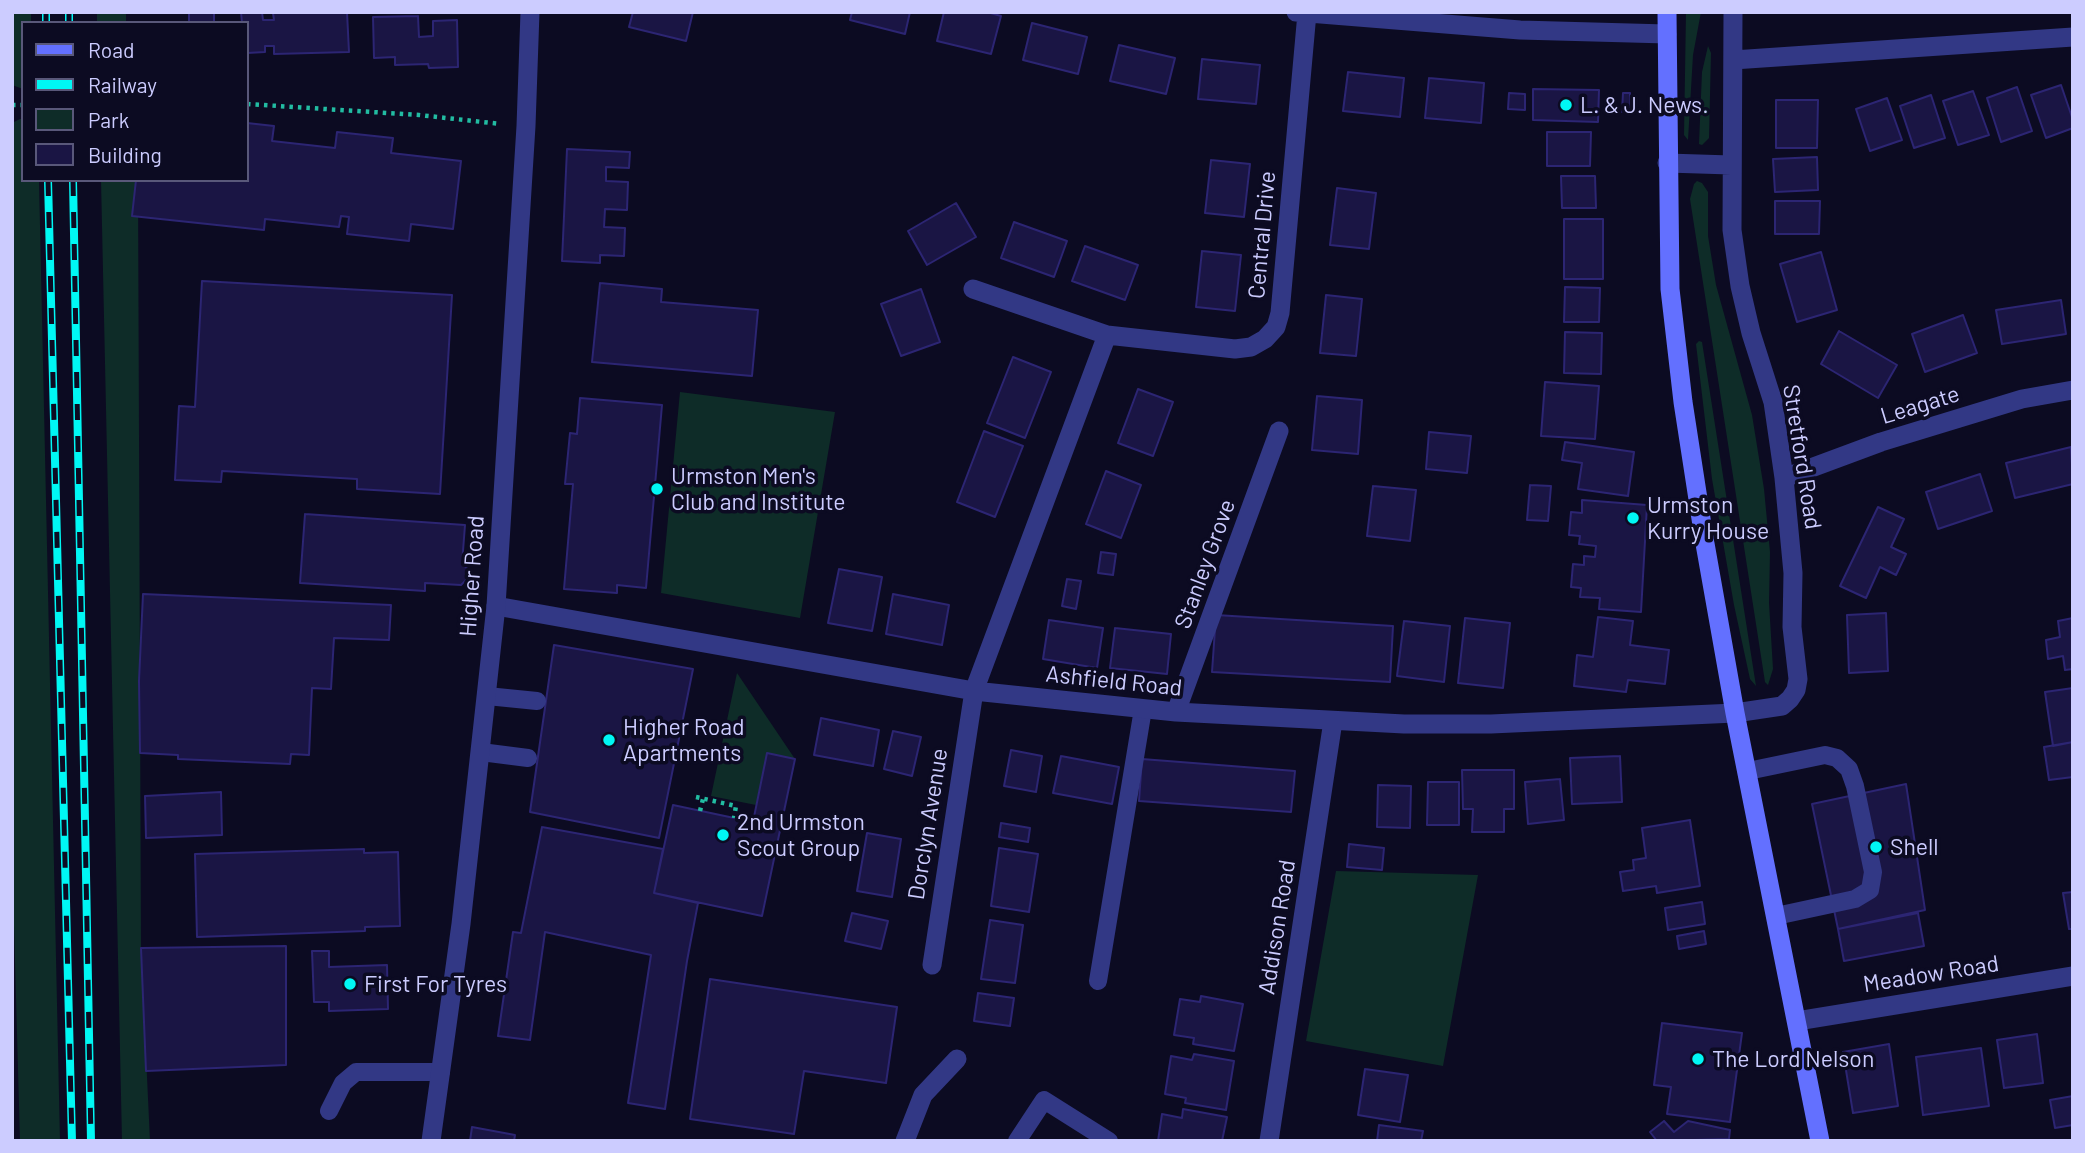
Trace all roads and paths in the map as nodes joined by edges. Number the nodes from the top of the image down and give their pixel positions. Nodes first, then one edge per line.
1 (530, 12) edge
2 (1667, 12) edge
3 (1733, 12) edge
4 (1302, 13) edge
5 (1667, 34) junction
6 (2073, 37) edge
7 (1733, 60) junction
8 (248, 104) edge
9 (526, 126) junction
10 (1667, 163) junction
11 (1731, 165) junction
12 (973, 289) dead end
13 (1107, 335) junction
14 (2073, 390) edge
15 (1279, 431) dead end
16 (1784, 478) junction
17 (496, 606) junction
18 (974, 691) junction
19 (487, 696) junction
20 (537, 701) dead end
21 (1143, 709) junction
22 (1177, 712) junction
23 (1735, 713) junction
24 (1333, 721) junction
25 (481, 752) junction
26 (528, 758) dead end
27 (1748, 771) junction
28 (696, 797) dead end
29 (703, 799) junction
30 (700, 811) dead end
31 (734, 818) dead end
32 (1776, 916) junction
33 (932, 965) dead end
34 (2073, 976) edge
35 (1098, 981) dead end
36 (1797, 1021) junction
37 (957, 1059) dead end
38 (441, 1072) junction
39 (329, 1111) dead end
40 (431, 1141) edge
41 (905, 1141) edge
42 (1017, 1141) edge
43 (1109, 1141) edge
44 (1269, 1141) edge
45 (1820, 1141) edge

1 - 9 street, Higher Road
2 - 5 main road
3 - 7 street, Stretford Road
4 - 5 street
4 - 13 street, Central Drive
5 - 10 main road
6 - 7 street
7 - 11 street, Stretford Road
8 - 9 path
9 - 17 street, Higher Road
10 - 11 street
10 - 23 main road
11 - 16 street, Stretford Road
12 - 13 street, Central Drive
13 - 18 street
14 - 16 street, Leagate
15 - 22 street, Stanley Grove
16 - 23 street, Stretford Road
17 - 18 street, Ashfield Road
17 - 19 street, Higher Road
18 - 21 street, Ashfield Road
18 - 33 street, Dorclyn Avenue
19 - 20 lane
19 - 25 street, Higher Road
21 - 22 street, Ashfield Road
21 - 35 lane
22 - 24 street, Ashfield Road
23 - 24 street, Ashfield Road
23 - 27 main road
24 - 44 street, Addison Road
25 - 26 lane
25 - 38 street, Higher Road
27 - 32 main road
27 - 32 lane
28 - 29 path
29 - 30 path
29 - 31 path
32 - 36 main road
34 - 36 street, Meadow Road
36 - 45 main road
37 - 41 street
38 - 39 lane
38 - 40 street, Higher Road
42 - 43 lane

